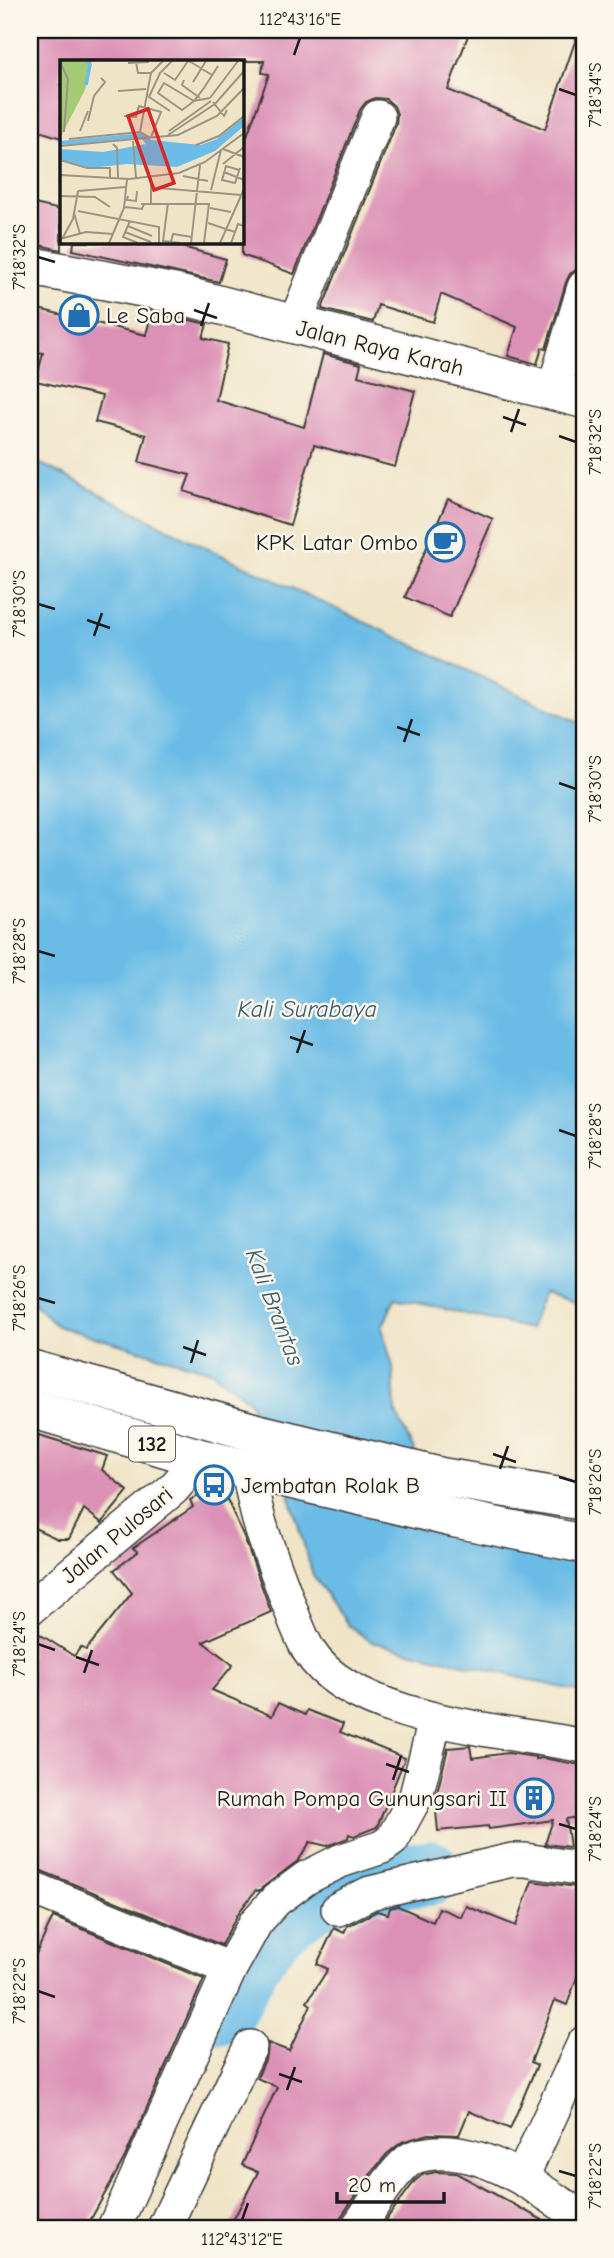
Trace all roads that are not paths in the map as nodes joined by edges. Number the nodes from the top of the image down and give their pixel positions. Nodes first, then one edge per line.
1 (378, 117) dead end
2 (30, 266) edge
3 (584, 287) edge
4 (294, 326) junction
5 (568, 395) edge
6 (30, 1369) edge
7 (30, 1408) edge
8 (200, 1458) junction
9 (262, 1473) junction
10 (584, 1501) edge
11 (584, 1544) edge
12 (30, 1608) edge
13 (435, 1720) junction
14 (584, 1746) edge
15 (584, 1869) edge
16 (345, 1886) junction
17 (30, 1887) edge
18 (230, 1969) junction
19 (203, 2039) junction
20 (584, 2043) edge
21 (522, 2177) junction
22 (584, 2219) edge
23 (114, 2228) edge
24 (164, 2228) edge
25 (357, 2228) edge

1 - 4 street
2 - 4 main road, Jalan Raya Karah
3 - 5 street
4 - 5 main road, Jalan Raya Karah
6 - 10 main road, 132
7 - 8 main road, 132
8 - 9 main road, 132
8 - 12 street, Jalan Pulosari
9 - 11 main road, 132
9 - 13 street
13 - 14 street
13 - 16 street
15 - 16 street
16 - 18 street
17 - 18 street
18 - 19 street
19 - 23 street
19 - 24 street
20 - 21 street
21 - 22 street
21 - 25 street

